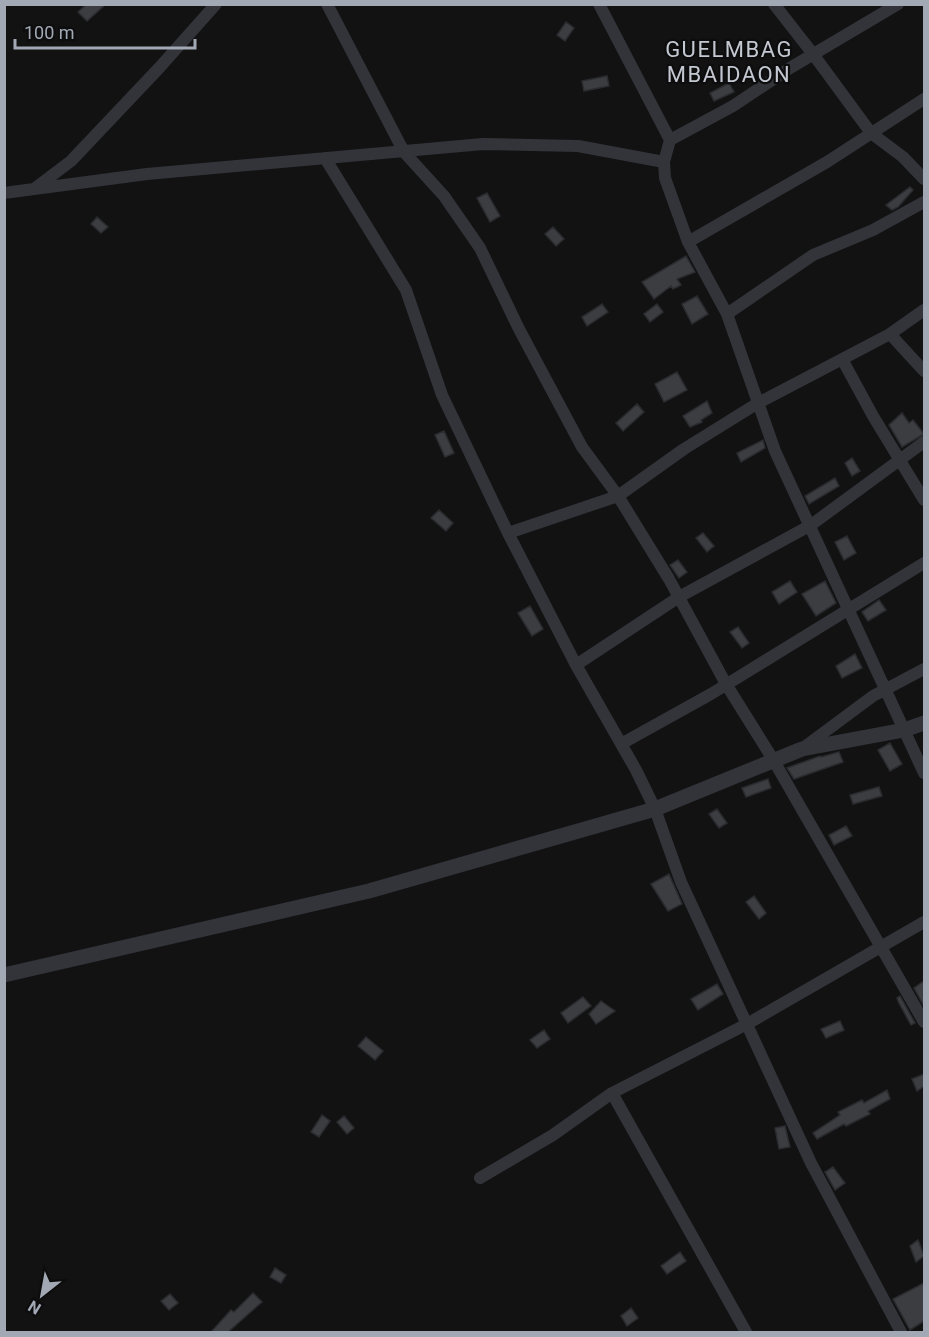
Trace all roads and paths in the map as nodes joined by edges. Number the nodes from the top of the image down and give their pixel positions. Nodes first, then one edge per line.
1 (216, 4) edge
2 (327, 4) edge
3 (598, 4) edge
4 (774, 4) edge
5 (898, 4) edge
6 (813, 54) junction
7 (924, 99) edge
8 (871, 133) junction
9 (670, 140) junction
10 (404, 152) junction
11 (325, 158) junction
12 (664, 162) junction
13 (924, 179) edge
14 (33, 189) junction
15 (4, 193) edge
16 (924, 202) edge
17 (688, 242) junction
18 (924, 310) edge
19 (728, 314) junction
20 (890, 334) junction
21 (842, 359) junction
22 (924, 371) edge
23 (758, 403) junction
24 (924, 442) edge
25 (899, 459) junction
26 (618, 496) junction
27 (924, 500) edge
28 (811, 525) junction
29 (508, 533) junction
30 (924, 563) edge
31 (679, 597) junction
32 (848, 609) junction
33 (576, 665) junction
34 (924, 669) edge
35 (726, 684) junction
36 (885, 691) junction
37 (924, 723) edge
38 (904, 730) junction
39 (621, 744) junction
40 (802, 749) junction
41 (774, 760) junction
42 (924, 773) edge
43 (655, 809) junction
44 (924, 922) edge
45 (883, 947) junction
46 (4, 975) edge
47 (924, 1022) edge
48 (747, 1024) junction
49 (612, 1094) junction
50 (480, 1178) dead end
51 (746, 1332) edge
52 (901, 1332) edge

1 - 14 street
2 - 10 street
3 - 9 street
4 - 6 street
5 - 6 street
6 - 8 street
6 - 9 street
7 - 8 street
8 - 13 street
8 - 17 street
9 - 12 street
10 - 11 street
10 - 12 street
10 - 26 street
11 - 14 street
11 - 29 street
12 - 17 street
14 - 15 street
16 - 19 street
17 - 19 street
18 - 20 street
19 - 23 street
20 - 21 street
20 - 22 street
21 - 23 street
21 - 25 street
23 - 26 street
23 - 28 street
24 - 25 street
25 - 27 street
25 - 28 street
26 - 29 street
26 - 31 street
28 - 31 street
28 - 32 street
29 - 33 street
30 - 32 street
31 - 33 street
31 - 35 street
32 - 35 street
32 - 36 street
33 - 39 street
34 - 36 street
35 - 39 street
35 - 41 street
36 - 38 street
36 - 40 street
37 - 38 street
38 - 40 street
38 - 42 street
39 - 43 street
40 - 41 street
41 - 43 street
41 - 45 street
43 - 46 street
43 - 48 street
44 - 45 street
45 - 47 street
45 - 48 street
48 - 49 street
48 - 52 street
49 - 50 street
49 - 51 street

